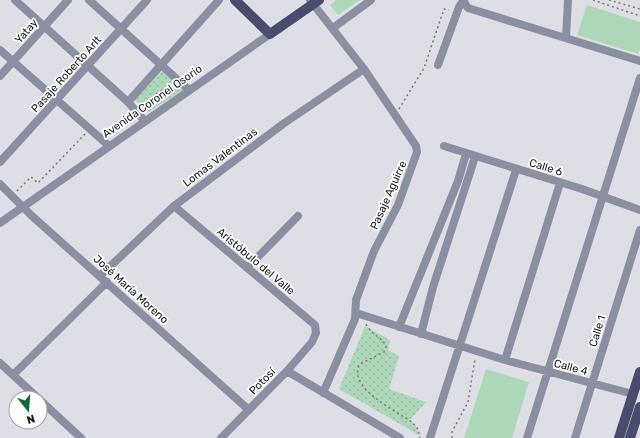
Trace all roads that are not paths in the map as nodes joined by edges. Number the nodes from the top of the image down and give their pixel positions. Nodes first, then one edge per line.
1 (15, 0) edge
2 (68, 0) edge
3 (90, 0) edge
4 (147, 0) edge
5 (219, 0) edge
6 (235, 0) edge
7 (371, 0) edge
8 (568, 0) edge
9 (314, 1) edge
10 (463, 1) edge
11 (44, 26) junction
12 (333, 28) junction
13 (122, 29) junction
14 (270, 34) junction
15 (566, 38) junction
16 (0, 50) edge
17 (640, 61) edge
18 (14, 62) junction
19 (162, 64) junction
20 (438, 65) dead end
21 (88, 66) junction
22 (364, 69) junction
23 (0, 76) edge
24 (640, 78) edge
25 (186, 87) junction
26 (57, 100) junction
27 (133, 107) junction
28 (144, 120) junction
29 (108, 145) junction
30 (444, 146) dead end
31 (466, 154) junction
32 (474, 156) junction
33 (0, 162) edge
34 (516, 170) junction
35 (560, 183) junction
36 (0, 184) edge
37 (603, 198) junction
38 (174, 206) junction
39 (23, 207) junction
40 (640, 210) edge
41 (298, 216) dead end
42 (0, 223) edge
43 (640, 230) edge
44 (247, 268) junction
45 (100, 276) junction
46 (107, 282) junction
47 (356, 312) junction
48 (399, 327) junction
49 (421, 334) junction
50 (315, 337) joint
51 (460, 345) junction
52 (505, 360) junction
53 (0, 363) edge
54 (287, 370) junction
55 (547, 372) junction
56 (640, 372) edge
57 (13, 375) junction
58 (592, 384) junction
59 (29, 390) edge
60 (323, 393) junction
61 (633, 394) junction
62 (48, 407) edge
63 (640, 407) edge
64 (249, 410) junction
65 (81, 438) edge
66 (221, 438) edge
67 (400, 438) edge
68 (430, 438) edge
69 (527, 438) edge
70 (576, 438) edge
71 (619, 438) edge
72 (630, 438) edge

1 - 11 street
2 - 11 street, Yatay
3 - 13 street
4 - 13 street, Pasaje Roberto Arlt
5 - 19 street
6 - 14 main road
7 - 12 street
8 - 15 street
9 - 12 street, Pasaje Aguirre
9 - 14 main road, Avenida Coronel Osorio
10 - 15 street
10 - 20 street
11 - 18 street, Yatay
11 - 21 street
12 - 22 street, Pasaje Aguirre
13 - 19 street
13 - 21 street, Pasaje Roberto Arlt
14 - 25 street, Avenida Coronel Osorio
15 - 17 street
16 - 18 street
18 - 23 street, Yatay
18 - 26 street
19 - 25 street
19 - 27 street
21 - 26 street, Pasaje Roberto Arlt
21 - 27 street
22 - 38 street, Lomas Valentinas
22 - 47 street, Pasaje Aguirre
24 - 37 street
25 - 28 street, Avenida Coronel Osorio
26 - 29 street
26 - 33 street, Pasaje Roberto Arlt
27 - 28 street
28 - 29 street, Avenida Coronel Osorio
29 - 39 street, Avenida Coronel Osorio
30 - 31 street, Calle 6
31 - 32 street, Calle 6
31 - 48 street
32 - 34 street, Calle 6
32 - 49 street
34 - 35 street, Calle 6
34 - 51 street
35 - 37 street, Calle 6
35 - 52 street
36 - 39 street, José María Moreno
37 - 40 street, Calle 6
37 - 55 street
38 - 44 street, Aristóbulo del Valle
38 - 45 street, Lomas Valentinas
39 - 42 street, Avenida Coronel Osorio
39 - 45 street, José María Moreno
41 - 44 street
43 - 58 street, Calle 1
44 - 50 street, Aristóbulo del Valle
45 - 46 street, José María Moreno
46 - 57 street
46 - 64 street, José María Moreno
47 - 48 street, Calle 4
47 - 60 street, Pasaje Aguirre
48 - 49 street, Calle 4
49 - 51 street, Calle 4
50 - 54 street, Potosí
51 - 52 street, Calle 4
51 - 68 street
52 - 55 street, Calle 4
53 - 57 street
54 - 60 street
54 - 64 street, Potosí
55 - 58 street, Calle 4
55 - 69 street
56 - 61 main road
57 - 59 street
58 - 61 street, Calle 4
58 - 70 street, Calle 1
60 - 67 street
61 - 71 main road
62 - 65 street
63 - 72 main road
64 - 66 street, Potosí

